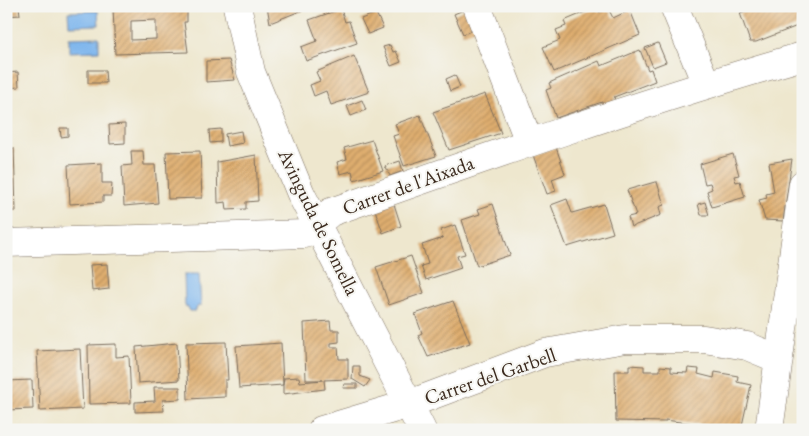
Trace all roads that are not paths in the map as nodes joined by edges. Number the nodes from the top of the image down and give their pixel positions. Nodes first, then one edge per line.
1 (237, 6) edge
2 (477, 6) edge
3 (674, 6) edge
4 (803, 56) edge
5 (706, 84) junction
6 (529, 142) junction
7 (803, 184) edge
8 (317, 223) junction
9 (6, 243) edge
10 (778, 359) junction
11 (409, 404) junction
12 (322, 430) edge
13 (422, 430) edge
14 (770, 430) edge

1 - 8 street, Avinguda de Somella
2 - 6 street
3 - 5 street
4 - 5 street, Carrer de l'Aixada
5 - 6 street, Carrer de l'Aixada
6 - 8 street, Carrer de l'Aixada
7 - 10 street
8 - 9 street, Carrer de l'Aixada
8 - 11 street, Avinguda de Somella
10 - 11 street, Carrer del Garbell
10 - 14 street
11 - 12 street, Carrer del Garbell
11 - 13 street, Avinguda de Somella

